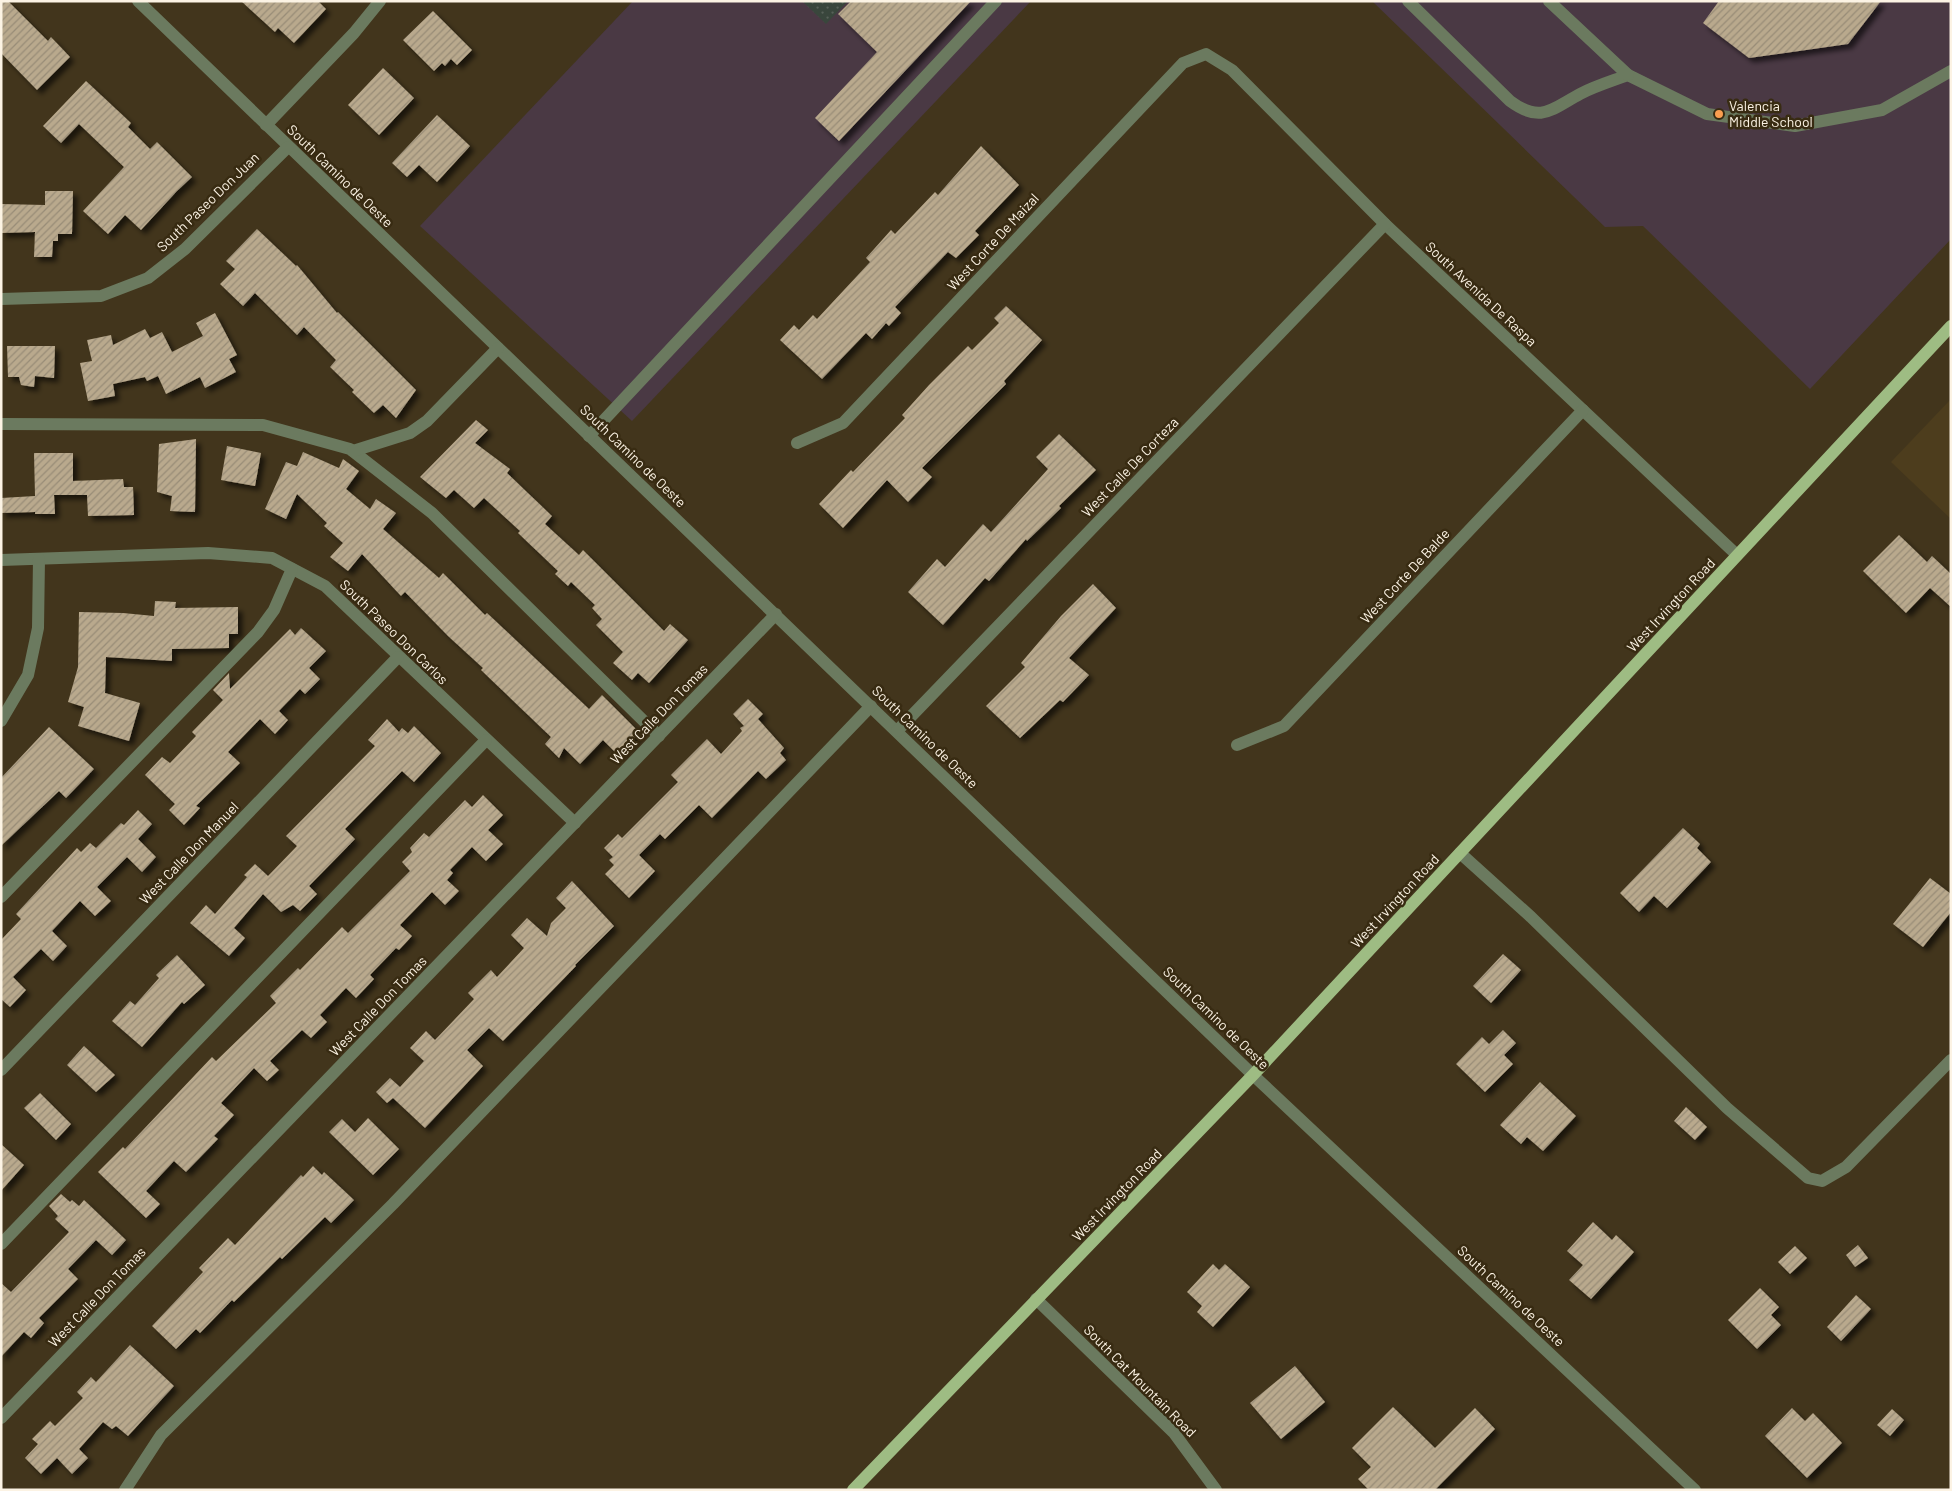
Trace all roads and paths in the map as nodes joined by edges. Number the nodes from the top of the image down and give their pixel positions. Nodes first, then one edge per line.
1 (138, 1) edge
2 (380, 1) edge
3 (996, 1) edge
4 (1408, 1) edge
5 (1549, 1) edge
6 (1206, 54) joint
7 (1951, 71) edge
8 (1628, 75) junction
9 (266, 125) junction
10 (288, 147) junction
11 (1385, 224) junction
12 (1, 299) edge
13 (1948, 333) edge
14 (498, 348) junction
15 (1583, 410) junction
16 (1, 424) edge
17 (589, 436) junction
18 (796, 443) dead end
19 (353, 451) junction
20 (1738, 555) junction
21 (39, 559) junction
22 (1, 560) edge
23 (292, 569) junction
24 (776, 614) junction
25 (398, 657) junction
26 (7, 699) edge
27 (871, 706) junction
28 (1, 721) edge
29 (897, 731) junction
30 (660, 736) junction
31 (486, 740) junction
32 (1237, 746) dead end
33 (575, 823) junction
34 (1460, 853) junction
35 (1, 897) edge
36 (1951, 1060) edge
37 (1, 1070) edge
38 (1253, 1075) junction
39 (1, 1244) edge
40 (1036, 1299) junction
41 (1, 1418) edge
42 (126, 1490) edge
43 (853, 1490) edge
44 (1216, 1490) edge
45 (1695, 1490) edge

1 - 9 street, South Camino de Oeste
2 - 9 street
3 - 17 street
4 - 8 street
5 - 8 street
6 - 11 street, South Avenida De Raspa
6 - 18 street, West Corte De Maizal
7 - 8 street
9 - 10 street, South Camino de Oeste
10 - 12 street, South Paseo Don Juan
10 - 14 street, South Camino de Oeste
11 - 15 street, South Avenida De Raspa
11 - 29 street, West Calle De Corteza
13 - 20 main road, West Irvington Road
14 - 17 street, South Camino de Oeste
14 - 19 street
15 - 20 street, South Avenida De Raspa
15 - 32 street, West Corte De Balde
16 - 19 street
17 - 24 street, South Camino de Oeste
19 - 30 street
20 - 34 main road, West Irvington Road
21 - 22 street, South Paseo Don Carlos
21 - 23 street, South Paseo Don Carlos
21 - 26 street
23 - 25 street, South Paseo Don Carlos
23 - 35 street
24 - 27 street, South Camino de Oeste
24 - 30 street, West Calle Don Tomas
25 - 31 street, South Paseo Don Carlos
25 - 37 street, West Calle Don Manuel
26 - 28 street
27 - 29 street, South Camino de Oeste
27 - 42 street
29 - 38 street, South Camino de Oeste
30 - 33 street, West Calle Don Tomas
31 - 33 street, South Paseo Don Carlos
31 - 39 street
33 - 41 street, West Calle Don Tomas
34 - 36 street
34 - 38 main road, West Irvington Road
38 - 40 main road, West Irvington Road
38 - 45 street, South Camino de Oeste
40 - 43 main road, West Irvington Road
40 - 44 street, South Cat Mountain Road

